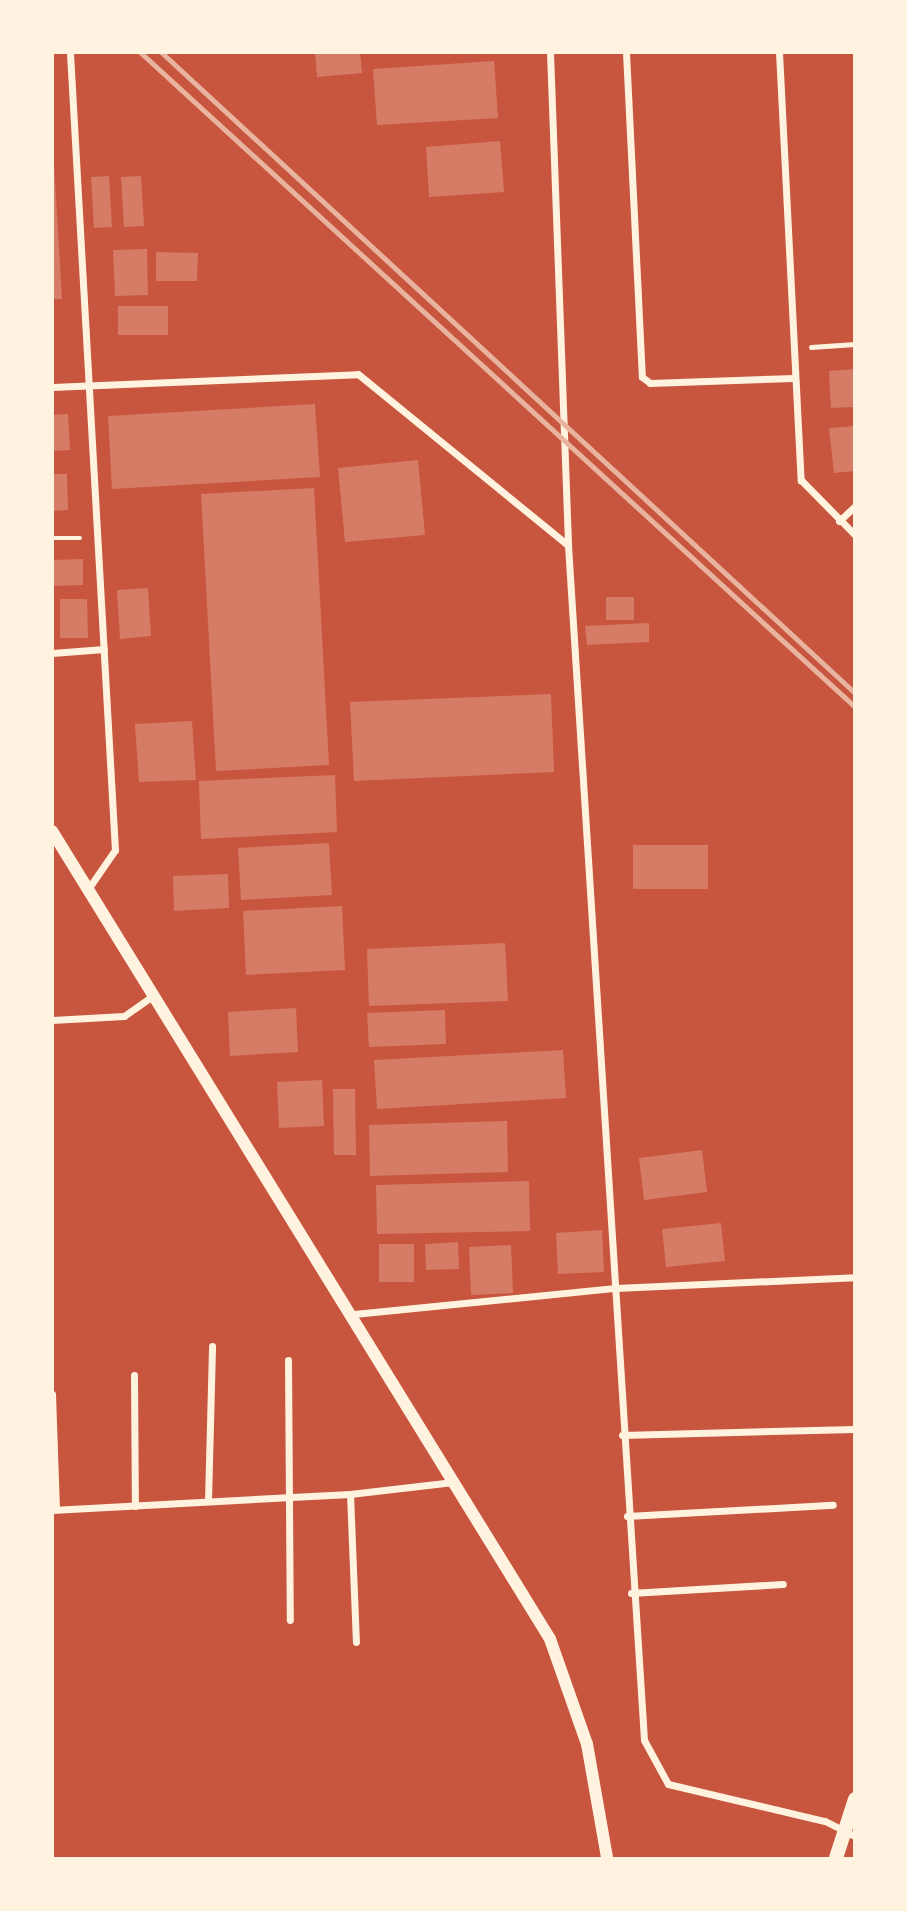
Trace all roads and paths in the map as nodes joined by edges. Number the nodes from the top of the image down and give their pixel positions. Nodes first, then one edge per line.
1 (550, 52) edge
2 (626, 52) edge
3 (779, 52) edge
4 (70, 53) edge
5 (855, 344) edge
6 (796, 347) junction
7 (795, 378) junction
8 (90, 384) junction
9 (52, 387) edge
10 (855, 506) edge
11 (839, 521) junction
12 (855, 535) edge
13 (52, 538) edge
14 (95, 538) junction
15 (568, 545) junction
16 (103, 649) junction
17 (52, 653) edge
18 (52, 831) edge
19 (89, 889) junction
20 (153, 996) junction
21 (52, 1020) edge
22 (855, 1277) edge
23 (615, 1288) junction
24 (354, 1314) junction
25 (212, 1346) dead end
26 (288, 1360) dead end
27 (134, 1375) dead end
28 (52, 1394) edge
29 (855, 1429) edge
30 (622, 1434) junction
31 (458, 1482) junction
32 (351, 1494) junction
33 (288, 1497) junction
34 (208, 1501) junction
35 (833, 1505) dead end
36 (135, 1506) junction
37 (54, 1509) edge
38 (627, 1516) junction
39 (783, 1584) dead end
40 (631, 1593) junction
41 (290, 1620) dead end
42 (356, 1642) dead end
43 (855, 1799) edge
44 (849, 1834) edge
45 (607, 1858) edge
46 (836, 1858) edge

1 - 15 street
2 - 7 street
3 - 6 street
4 - 8 street
5 - 6 path
6 - 7 street
7 - 11 street
8 - 9 street
8 - 14 street
8 - 15 street
10 - 11 street
11 - 12 street
13 - 14 path
14 - 16 street
15 - 23 street
16 - 17 street
16 - 19 street
18 - 19 street
19 - 20 street
20 - 21 street
20 - 24 street
22 - 23 street
23 - 24 street
23 - 30 street
24 - 31 street
25 - 34 street
26 - 33 street
27 - 36 street
28 - 37 street
29 - 30 street
30 - 38 street
31 - 32 street
31 - 45 street
32 - 33 street
32 - 42 street
33 - 34 street
33 - 41 street
34 - 36 street
35 - 38 street
36 - 37 street
38 - 40 street
39 - 40 street
40 - 44 street
43 - 44 main road
44 - 46 main road

